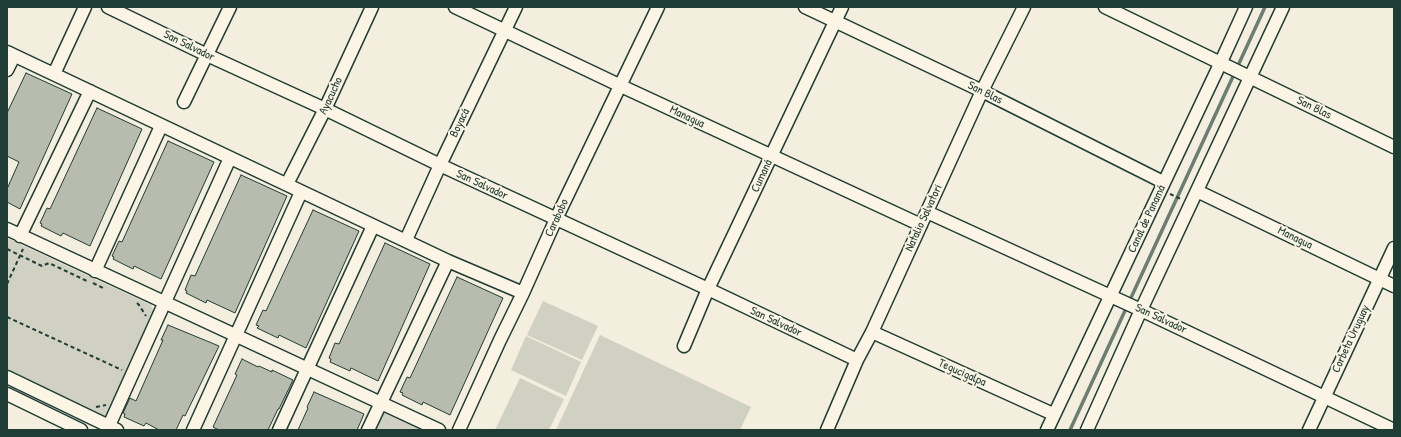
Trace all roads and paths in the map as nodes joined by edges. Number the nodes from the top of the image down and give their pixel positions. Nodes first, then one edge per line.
1 (85, 7) edge
2 (108, 7) edge
3 (230, 7) edge
4 (372, 7) edge
5 (455, 7) edge
6 (516, 7) edge
7 (658, 7) edge
8 (805, 7) edge
9 (842, 7) edge
10 (1024, 7) edge
11 (1105, 7) edge
12 (1246, 7) edge
13 (1283, 7) edge
14 (836, 22) junction
15 (505, 31) junction
16 (10, 54) edge
17 (208, 55) junction
18 (1225, 64) junction
19 (7, 70) edge
20 (54, 74) junction
21 (1248, 75) junction
22 (621, 86) junction
23 (90, 91) junction
24 (982, 91) junction
25 (184, 102) dead end
26 (325, 109) junction
27 (162, 126) junction
28 (1394, 147) edge
29 (771, 156) junction
30 (230, 158) junction
31 (440, 165) junction
32 (287, 184) junction
33 (1162, 186) junction
34 (1197, 190) junction
35 (301, 192) junction
36 (1191, 203) junction
37 (927, 212) junction
38 (556, 219) junction
39 (921, 225) junction
40 (373, 226) junction
41 (7, 229) edge
42 (24, 238) junction
43 (406, 240) junction
44 (1394, 248) edge
45 (7, 249) edge
46 (20, 255) junction
47 (448, 261) junction
48 (95, 270) junction
49 (1380, 279) junction
50 (7, 284) edge
51 (1394, 286) edge
52 (708, 289) junction
53 (111, 292) dead end
54 (523, 293) junction
55 (1110, 296) junction
56 (132, 301) dead end
57 (165, 302) junction
58 (1141, 310) junction
59 (7, 317) edge
60 (143, 322) dead end
61 (872, 332) junction
62 (235, 336) junction
63 (684, 346) dead end
64 (857, 360) junction
65 (308, 370) junction
66 (7, 377) edge
67 (119, 377) dead end
68 (7, 394) edge
69 (1324, 397) junction
70 (381, 403) junction
71 (107, 405) dead end
72 (93, 408) dead end
73 (1053, 414) junction
74 (111, 429) edge
75 (1089, 429) edge
76 (81, 430) edge
77 (193, 430) edge
78 (279, 430) edge
79 (368, 430) edge
80 (439, 430) edge
81 (459, 430) edge
82 (827, 430) edge
83 (1047, 430) edge
84 (1309, 430) edge
85 (1394, 430) edge

1 - 20 street
2 - 17 street, San Salvador
3 - 17 street
4 - 26 street, Ayacucho
5 - 15 street, Managua
6 - 15 street, Boyacá
7 - 22 street, Carabobo
8 - 14 street, San Blas
9 - 14 street, Cumaná
10 - 24 street, Natalio Salvatori
11 - 18 street, San Blas
12 - 18 street, Canal de Panamá
13 - 21 street
14 - 24 street, San Blas
14 - 29 street, Cumaná
15 - 22 street, Managua
15 - 31 street, Boyacá
16 - 19 street
16 - 20 street
17 - 25 street
17 - 26 street, San Salvador
18 - 21 street, San Blas
18 - 33 street, Canal de Panamá
20 - 23 street
21 - 28 street, San Blas
21 - 34 street
22 - 29 street, Managua
22 - 38 street, Carabobo
23 - 27 street
23 - 42 street
24 - 33 street, San Blas
24 - 37 street, Natalio Salvatori
26 - 31 street, San Salvador
26 - 32 street, Ayacucho
27 - 30 street
27 - 48 street
29 - 39 street, Managua
29 - 52 street, Cumaná
30 - 32 street
30 - 57 street
31 - 38 street, San Salvador
31 - 43 street, Boyacá
32 - 35 street
33 - 36 path
33 - 55 street, Canal de Panamá
34 - 36 street
34 - 49 street, Managua
35 - 40 street
35 - 62 street
36 - 58 street
37 - 39 street, Natalio Salvatori
37 - 55 street, San Salvador
38 - 52 street, San Salvador
38 - 54 street, Carabobo
39 - 61 street, Natalio Salvatori
40 - 43 street
40 - 65 street
41 - 42 street
42 - 46 path
42 - 48 street
43 - 47 street
44 - 49 street, Corbeta Uruguay
45 - 46 path
46 - 50 path
46 - 53 path
47 - 54 street
47 - 70 street
48 - 57 street
49 - 51 street, Managua
49 - 69 street, Corbeta Uruguay
52 - 63 street, Cumaná
52 - 64 street, San Salvador
54 - 81 street, Carabobo
55 - 58 street, San Salvador
55 - 73 street, Canal de Panamá
56 - 60 path
57 - 62 street
57 - 74 street
58 - 69 street, San Salvador
58 - 75 street
59 - 67 path
61 - 64 street, Natalio Salvatori
61 - 73 street, Tegucigalpa
62 - 65 street
62 - 77 street
64 - 82 street, Natalio Salvatori
65 - 70 street
65 - 78 street
66 - 74 street
68 - 76 street
69 - 84 street, Corbeta Uruguay
69 - 85 street, San Salvador
70 - 79 street
70 - 80 street
71 - 72 path
73 - 83 street, Canal de Panamá

